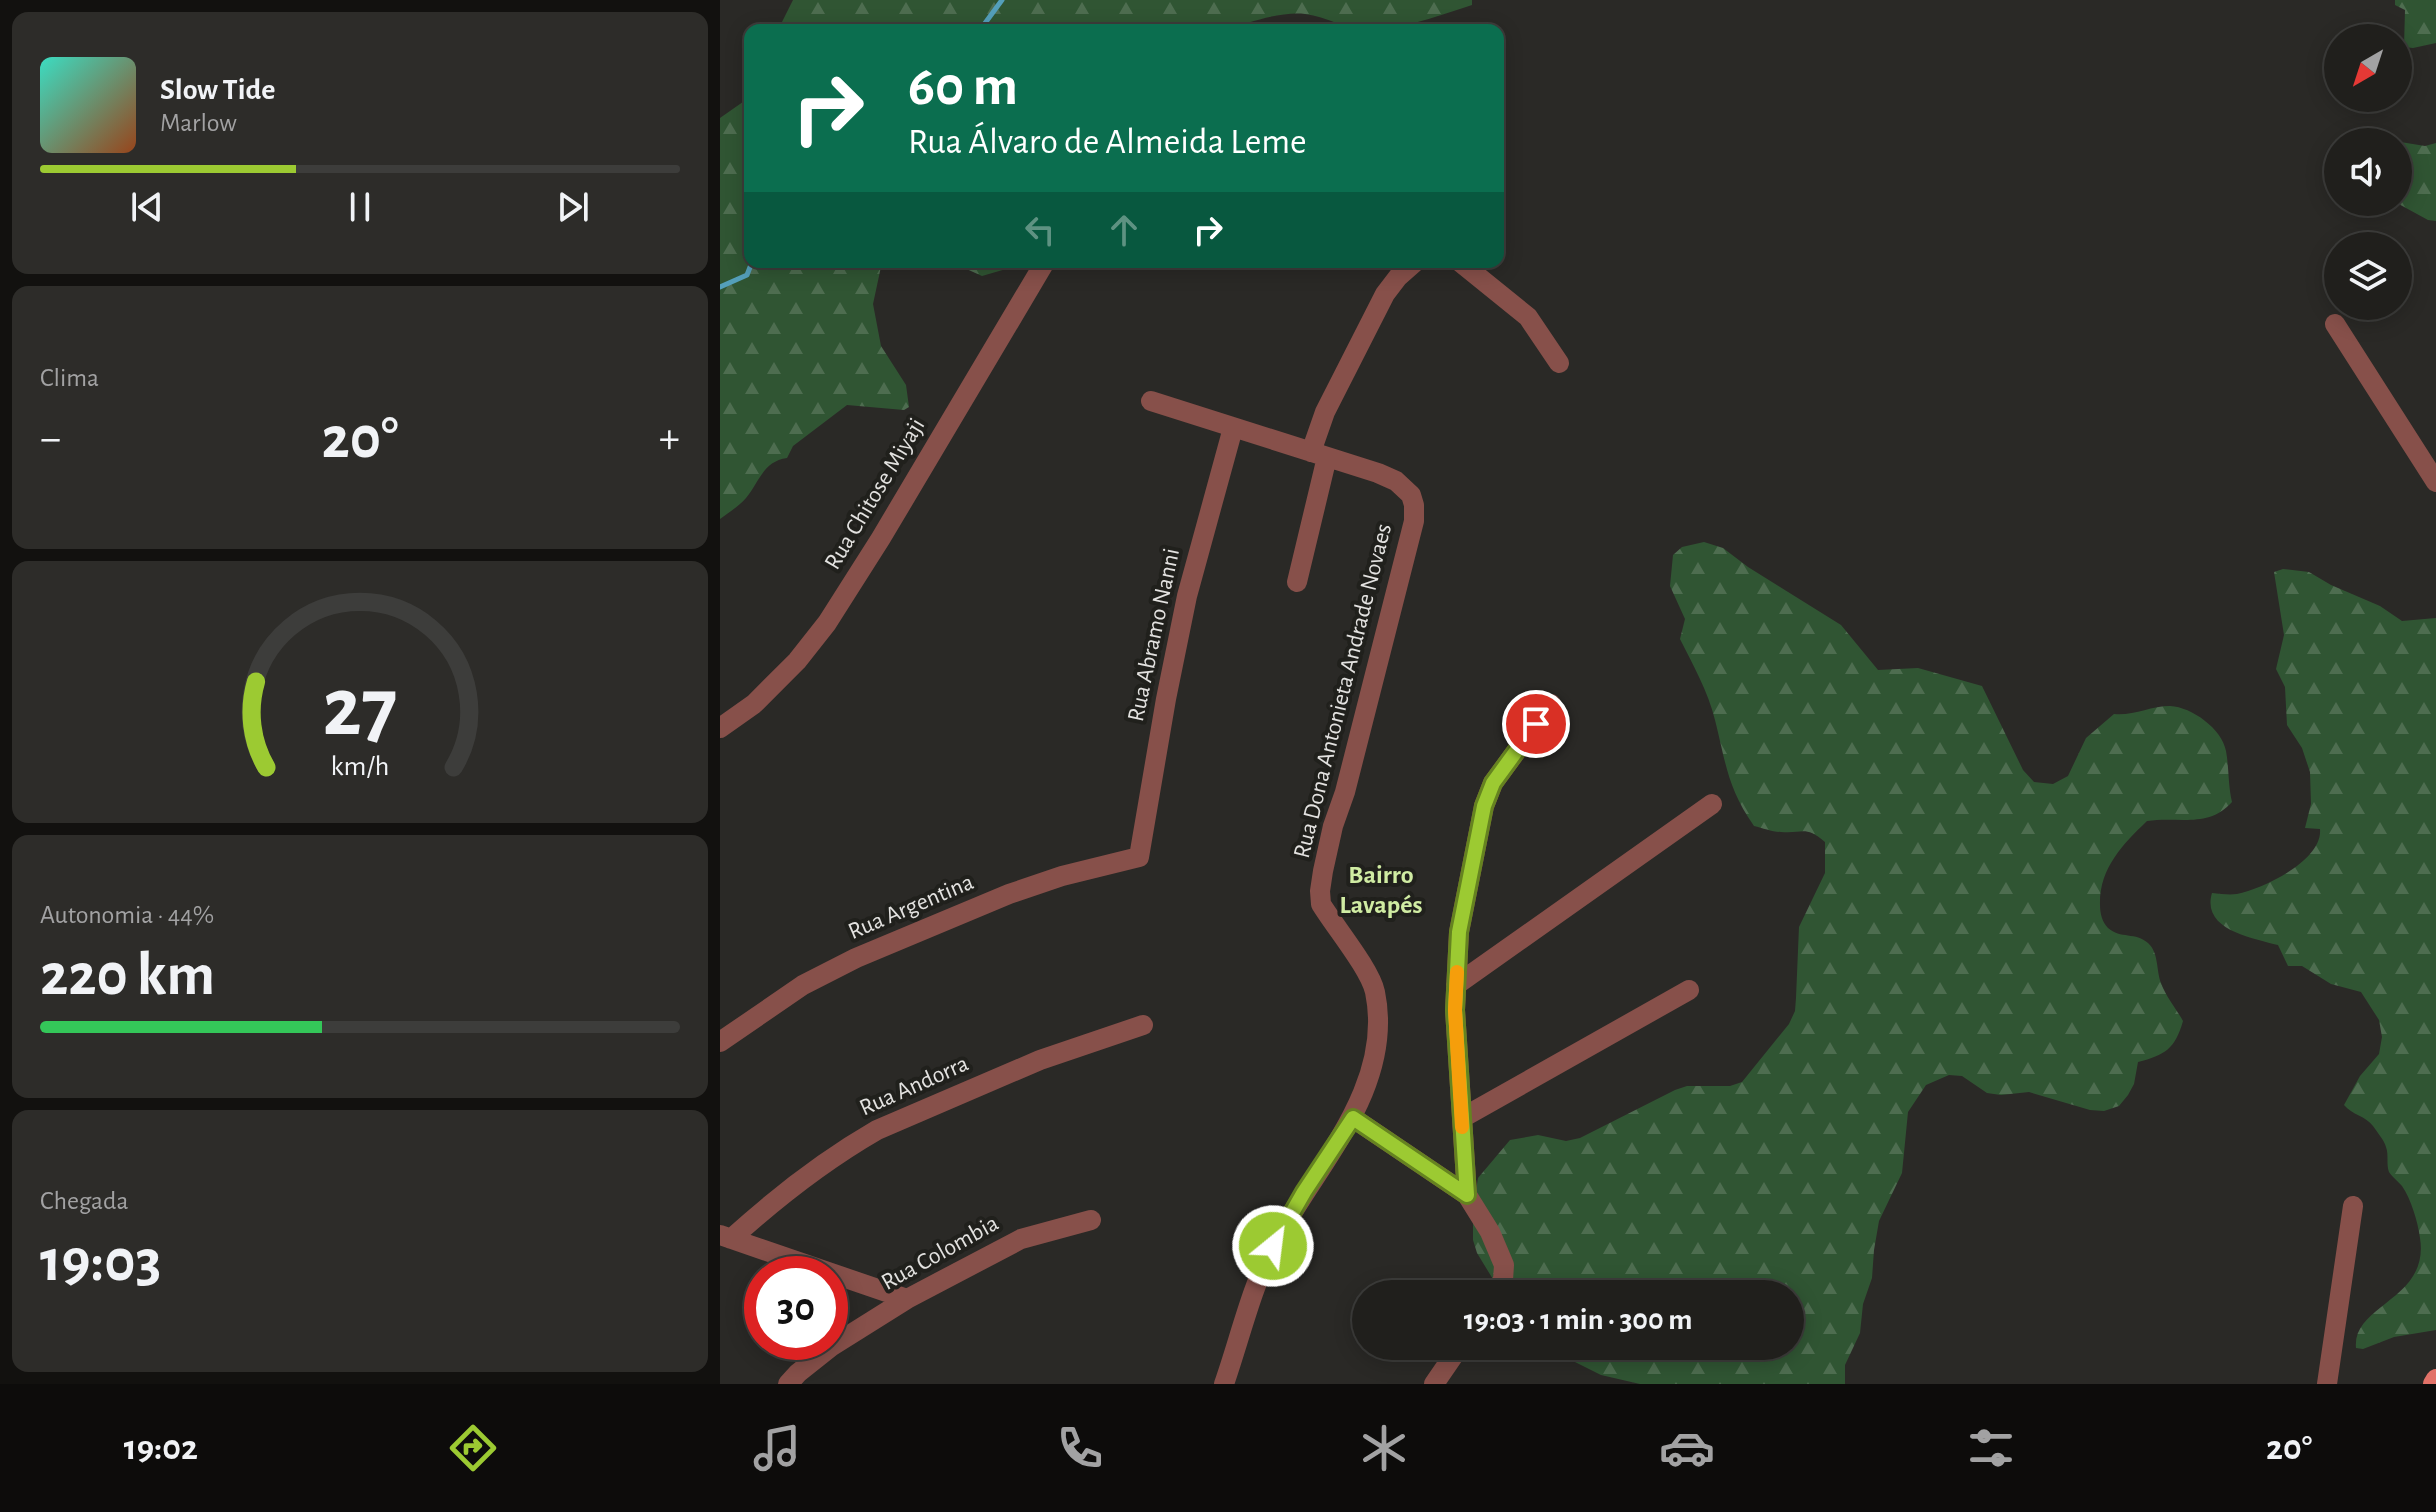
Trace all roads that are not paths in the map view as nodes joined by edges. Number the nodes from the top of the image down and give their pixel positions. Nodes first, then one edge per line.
1 (1041, 268) edge
2 (1408, 268) edge
3 (1467, 268) edge
4 (2335, 324) dead end
5 (1559, 363) dead end
6 (1151, 401) dead end
7 (1233, 428) junction
8 (1319, 454) junction
9 (2436, 482) edge
10 (1297, 582) dead end
11 (1551, 704) dead end
12 (720, 728) edge
13 (1712, 804) dead end
14 (1139, 857) joint
15 (1456, 985) junction
16 (1689, 990) dead end
17 (1143, 1025) dead end
18 (720, 1042) edge
19 (1353, 1118) junction
20 (1462, 1118) junction
21 (1467, 1195) junction
22 (2353, 1206) dead end
23 (1091, 1220) dead end
24 (726, 1237) edge
25 (1503, 1280) edge
26 (907, 1299) junction
27 (1451, 1360) edge
28 (1439, 1378) edge
29 (2436, 1379) edge
30 (788, 1384) edge
31 (1224, 1384) edge
32 (1461, 1384) edge
33 (2327, 1384) edge
34 (2433, 1384) edge

1 - 12 street, Rua Chitose Miyaji
2 - 8 street
3 - 5 street
4 - 9 street
6 - 7 street, Rua Dona Antonieta Andrade Novaes
7 - 8 street, Rua Dona Antonieta Andrade Novaes
7 - 14 street, Rua Abramo Nanni
8 - 10 street
8 - 19 street, Rua Dona Antonieta Andrade Novaes
11 - 15 street
13 - 15 street
14 - 18 street, Rua Argentina
15 - 20 street
16 - 20 street
17 - 24 street, Rua Andorra
19 - 21 street
19 - 31 street
20 - 21 street
21 - 25 street
22 - 33 street
23 - 26 street, Rua Colombia
24 - 26 street
26 - 30 street, Rua Colombia
27 - 28 street
28 - 32 street
29 - 34 main road

